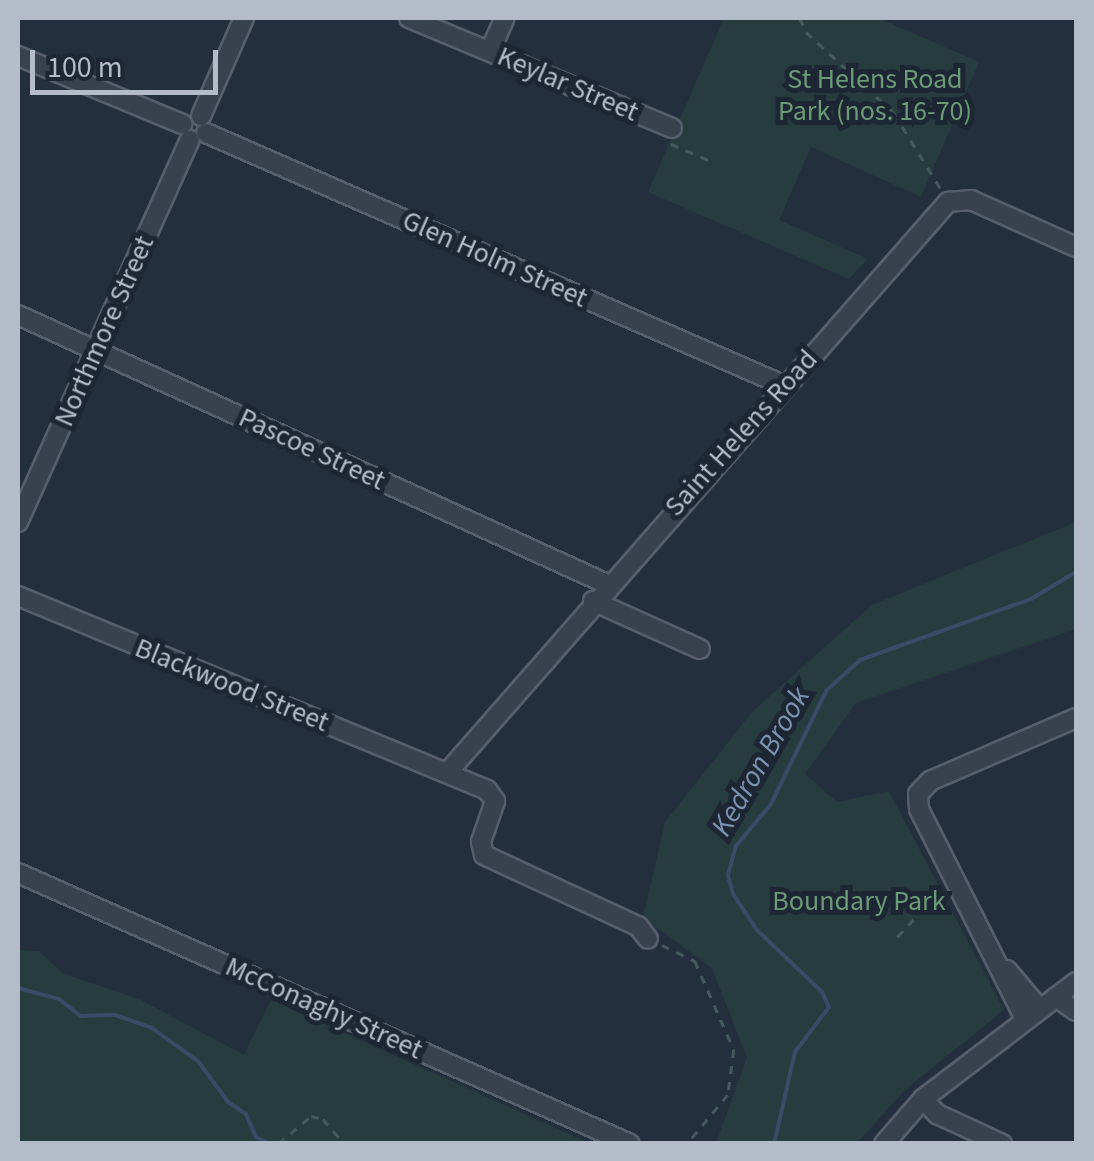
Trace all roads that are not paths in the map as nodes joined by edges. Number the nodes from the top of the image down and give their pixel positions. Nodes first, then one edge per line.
1 (244, 18) edge
2 (409, 18) edge
3 (505, 18) edge
4 (490, 52) junction
5 (18, 56) edge
6 (195, 128) junction
7 (671, 136) road end
8 (1076, 247) edge
9 (18, 315) edge
10 (95, 350) junction
11 (784, 385) junction
12 (18, 522) edge
13 (607, 584) junction
14 (18, 596) edge
15 (593, 601) junction
16 (700, 649) dead end
17 (1076, 718) edge
18 (447, 774) junction
19 (18, 873) edge
20 (648, 939) road end
21 (1076, 982) edge
22 (1056, 997) junction
23 (1076, 1011) edge
24 (1032, 1014) junction
25 (924, 1100) junction
26 (630, 1144) edge
27 (884, 1144) edge
28 (1002, 1144) edge

1 - 6 street, Northmore Street
2 - 4 street, Keylar Street
3 - 4 street
4 - 7 street, Keylar Street
5 - 6 street, Glen Holm Street
6 - 10 street, Northmore Street
6 - 11 street, Glen Holm Street
8 - 11 street, Saint Helens Road
9 - 10 street, Pascoe Street
10 - 12 street, Northmore Street
10 - 13 street, Pascoe Street
11 - 13 street, Saint Helens Road
13 - 15 street, Saint Helens Road
14 - 18 street, Blackwood Street
15 - 16 street
15 - 18 street, Saint Helens Road
17 - 24 street
18 - 20 street, Blackwood Street
19 - 26 street, McConaghy Street
21 - 22 street
22 - 23 street
22 - 24 street
24 - 25 street
25 - 27 street
25 - 28 street

